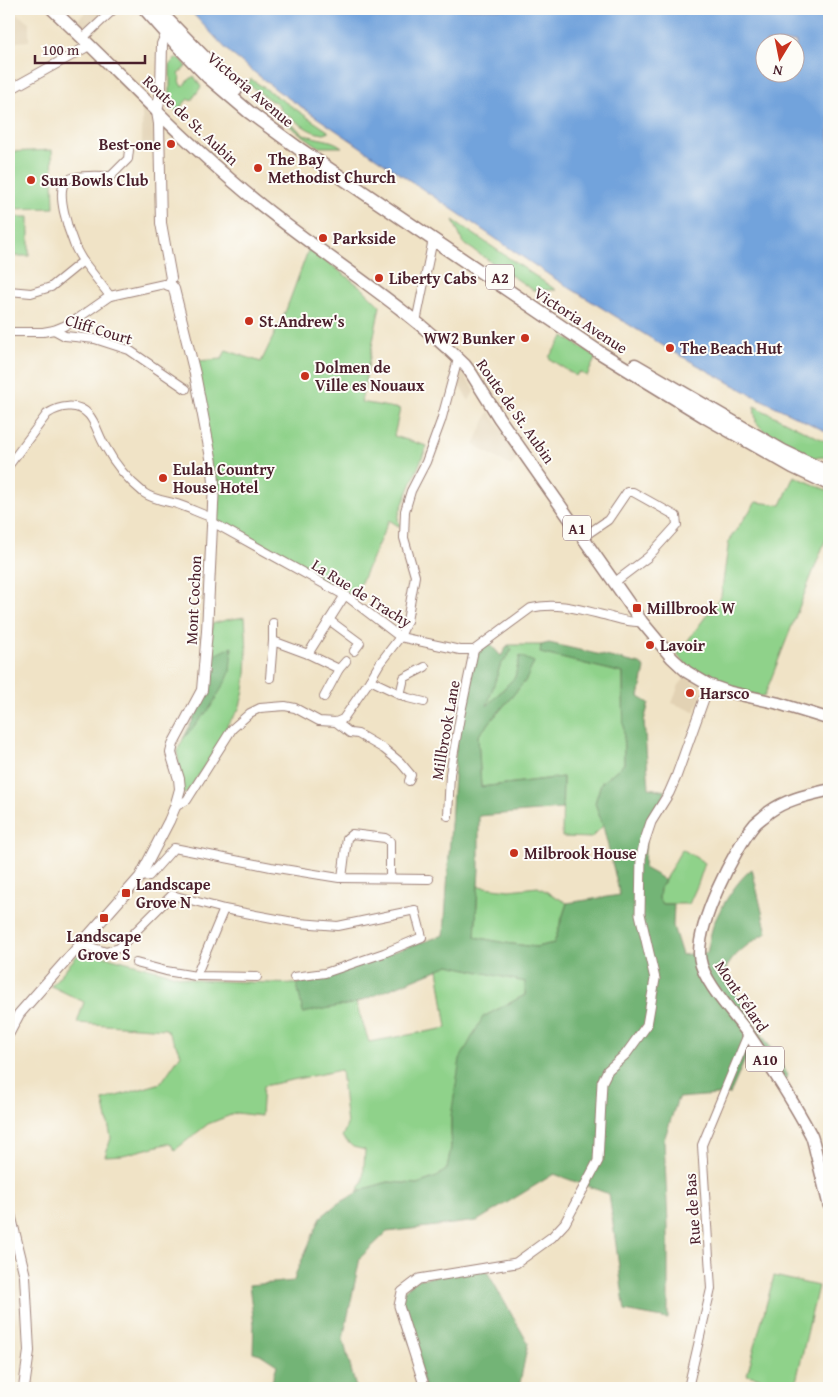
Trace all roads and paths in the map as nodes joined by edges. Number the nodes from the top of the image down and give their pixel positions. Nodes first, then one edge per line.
1 (52, 9) edge
2 (114, 9) edge
3 (146, 9) edge
4 (157, 9) edge
5 (170, 29) junction
6 (86, 41) junction
7 (9, 88) edge
8 (157, 112) junction
9 (129, 150) dead end
10 (433, 239) junction
11 (83, 261) junction
12 (168, 285) junction
13 (9, 292) edge
14 (110, 296) junction
15 (416, 322) junction
16 (54, 330) junction
17 (9, 332) edge
18 (458, 359) junction
19 (186, 389) dead end
20 (9, 465) edge
21 (829, 473) edge
22 (829, 484) edge
23 (213, 520) junction
24 (583, 537) junction
25 (615, 582) junction
26 (345, 596) junction
27 (329, 620) junction
28 (273, 622) dead end
29 (642, 622) junction
30 (400, 637) junction
31 (273, 641) junction
32 (474, 650) junction
33 (354, 651) dead end
34 (308, 654) junction
35 (346, 661) dead end
36 (425, 667) dead end
37 (340, 669) junction
38 (270, 678) dead end
39 (370, 680) junction
40 (709, 685) junction
41 (400, 695) junction
42 (324, 696) dead end
43 (424, 702) dead end
44 (829, 719) edge
45 (336, 722) junction
46 (409, 781) dead end
47 (829, 790) edge
48 (175, 807) junction
49 (448, 816) dead end
50 (140, 877) junction
51 (342, 878) junction
52 (390, 878) junction
53 (429, 879) dead end
54 (224, 909) junction
55 (82, 944) junction
56 (136, 963) dead end
57 (196, 976) junction
58 (294, 976) dead end
59 (257, 977) dead end
60 (9, 1033) edge
61 (748, 1034) junction
62 (829, 1205) edge
63 (9, 1210) edge
64 (24, 1388) edge
65 (425, 1388) edge
66 (688, 1388) edge

1 - 6 main road, Route de St. Aubin / A1
2 - 6 street
3 - 5 highway, Victoria Avenue / A2
4 - 5 highway, Victoria Avenue / A2
5 - 8 main road, Mont Cochon
5 - 10 highway, Victoria Avenue / A2
5 - 21 highway, Victoria Avenue / A2
6 - 7 street
6 - 8 main road, Route de St. Aubin / A1
8 - 12 main road, Mont Cochon
8 - 15 main road, Route de St. Aubin / A1
9 - 11 street
10 - 15 street
10 - 22 highway, Victoria Avenue / A2
11 - 13 street
11 - 14 street
12 - 14 street
12 - 23 main road, Mont Cochon
14 - 16 street
15 - 18 main road, Route de St. Aubin / A1
16 - 17 street
16 - 19 street, Cliff Court
18 - 24 main road, Route de St. Aubin / A1
18 - 30 street
20 - 23 street, La Rue de Trachy
23 - 26 street, La Rue de Trachy
23 - 48 main road, Mont Cochon
24 - 25 main road, Route de St. Aubin / A1
24 - 25 street
25 - 29 main road, Route de St. Aubin / A1
26 - 27 street
26 - 30 street, La Rue de Trachy
27 - 33 street
27 - 34 street
28 - 31 street
29 - 32 street
29 - 40 main road, Route de St. Aubin / A1
30 - 32 street, La Rue de Trachy
30 - 39 street
31 - 34 street
31 - 38 street
32 - 49 street, Millbrook Lane
34 - 37 street
35 - 37 street
36 - 41 street
37 - 42 street
39 - 41 street
39 - 45 street
40 - 44 main road, Route de St. Aubin / A1
40 - 65 street
41 - 43 street
45 - 46 street
45 - 48 street
47 - 61 main road, Mont Félard / A10
48 - 50 main road, Mont Cochon
50 - 51 street
50 - 55 main road, Mont Cochon
51 - 52 street
51 - 52 street
52 - 53 street
54 - 55 street
54 - 57 street
54 - 58 street
55 - 60 main road, Mont Cochon
56 - 57 street
57 - 59 street
61 - 62 main road, Mont Félard / A10
61 - 66 street, Rue de Bas
63 - 64 main road

